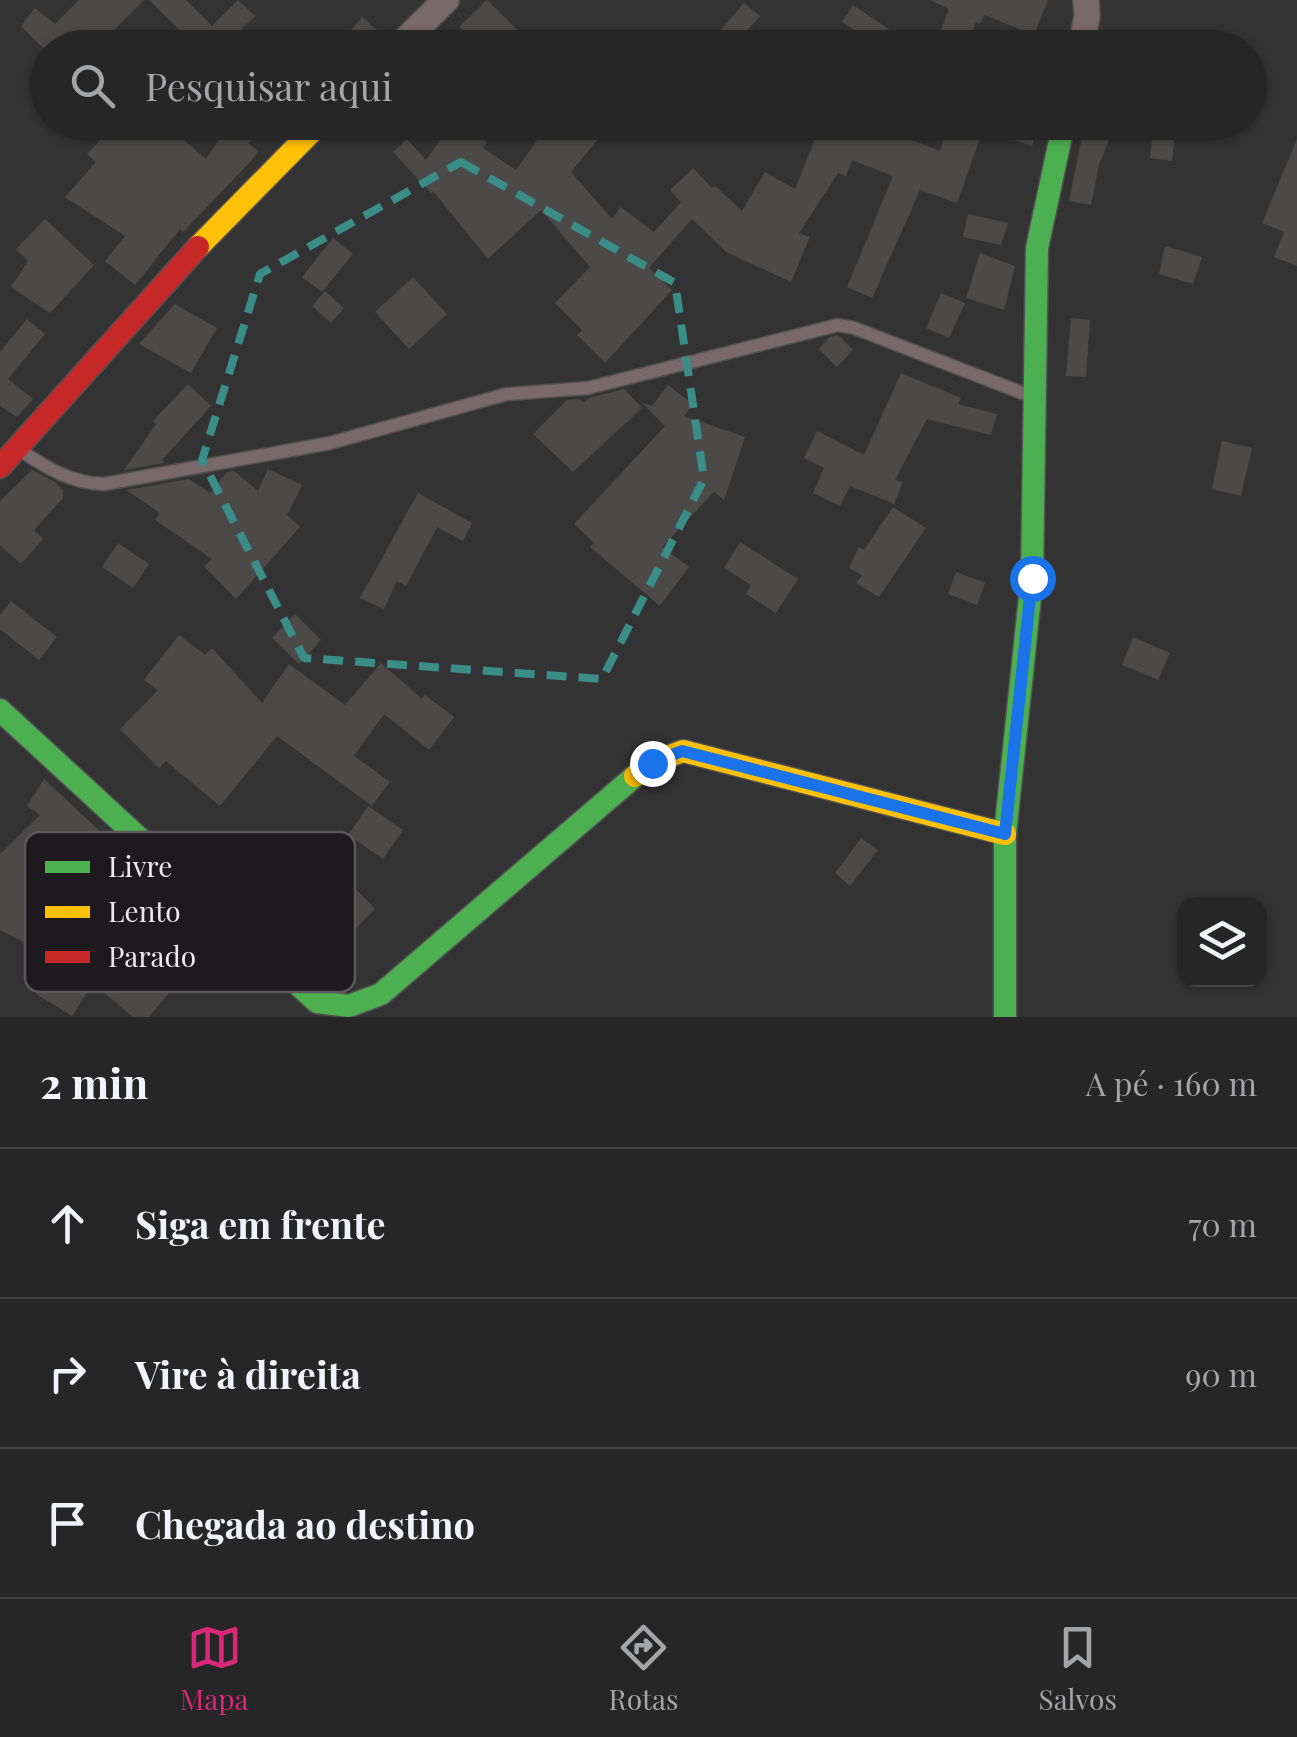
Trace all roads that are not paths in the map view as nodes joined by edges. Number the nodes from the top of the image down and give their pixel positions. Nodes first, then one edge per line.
1 (446, 0) edge
2 (1086, 0) edge
3 (415, 30) edge
4 (1085, 30) edge
5 (302, 140) edge
6 (1060, 140) edge
7 (1035, 398) junction
8 (16, 448) junction
9 (0, 467) edge
10 (0, 710) edge
11 (132, 832) edge
12 (1005, 834) junction
13 (306, 992) edge
14 (1005, 1017) edge

1 - 3 street
2 - 4 street
5 - 8 street
6 - 7 street
7 - 8 lane
7 - 12 street
8 - 9 street
10 - 11 street
12 - 13 street
12 - 14 street

